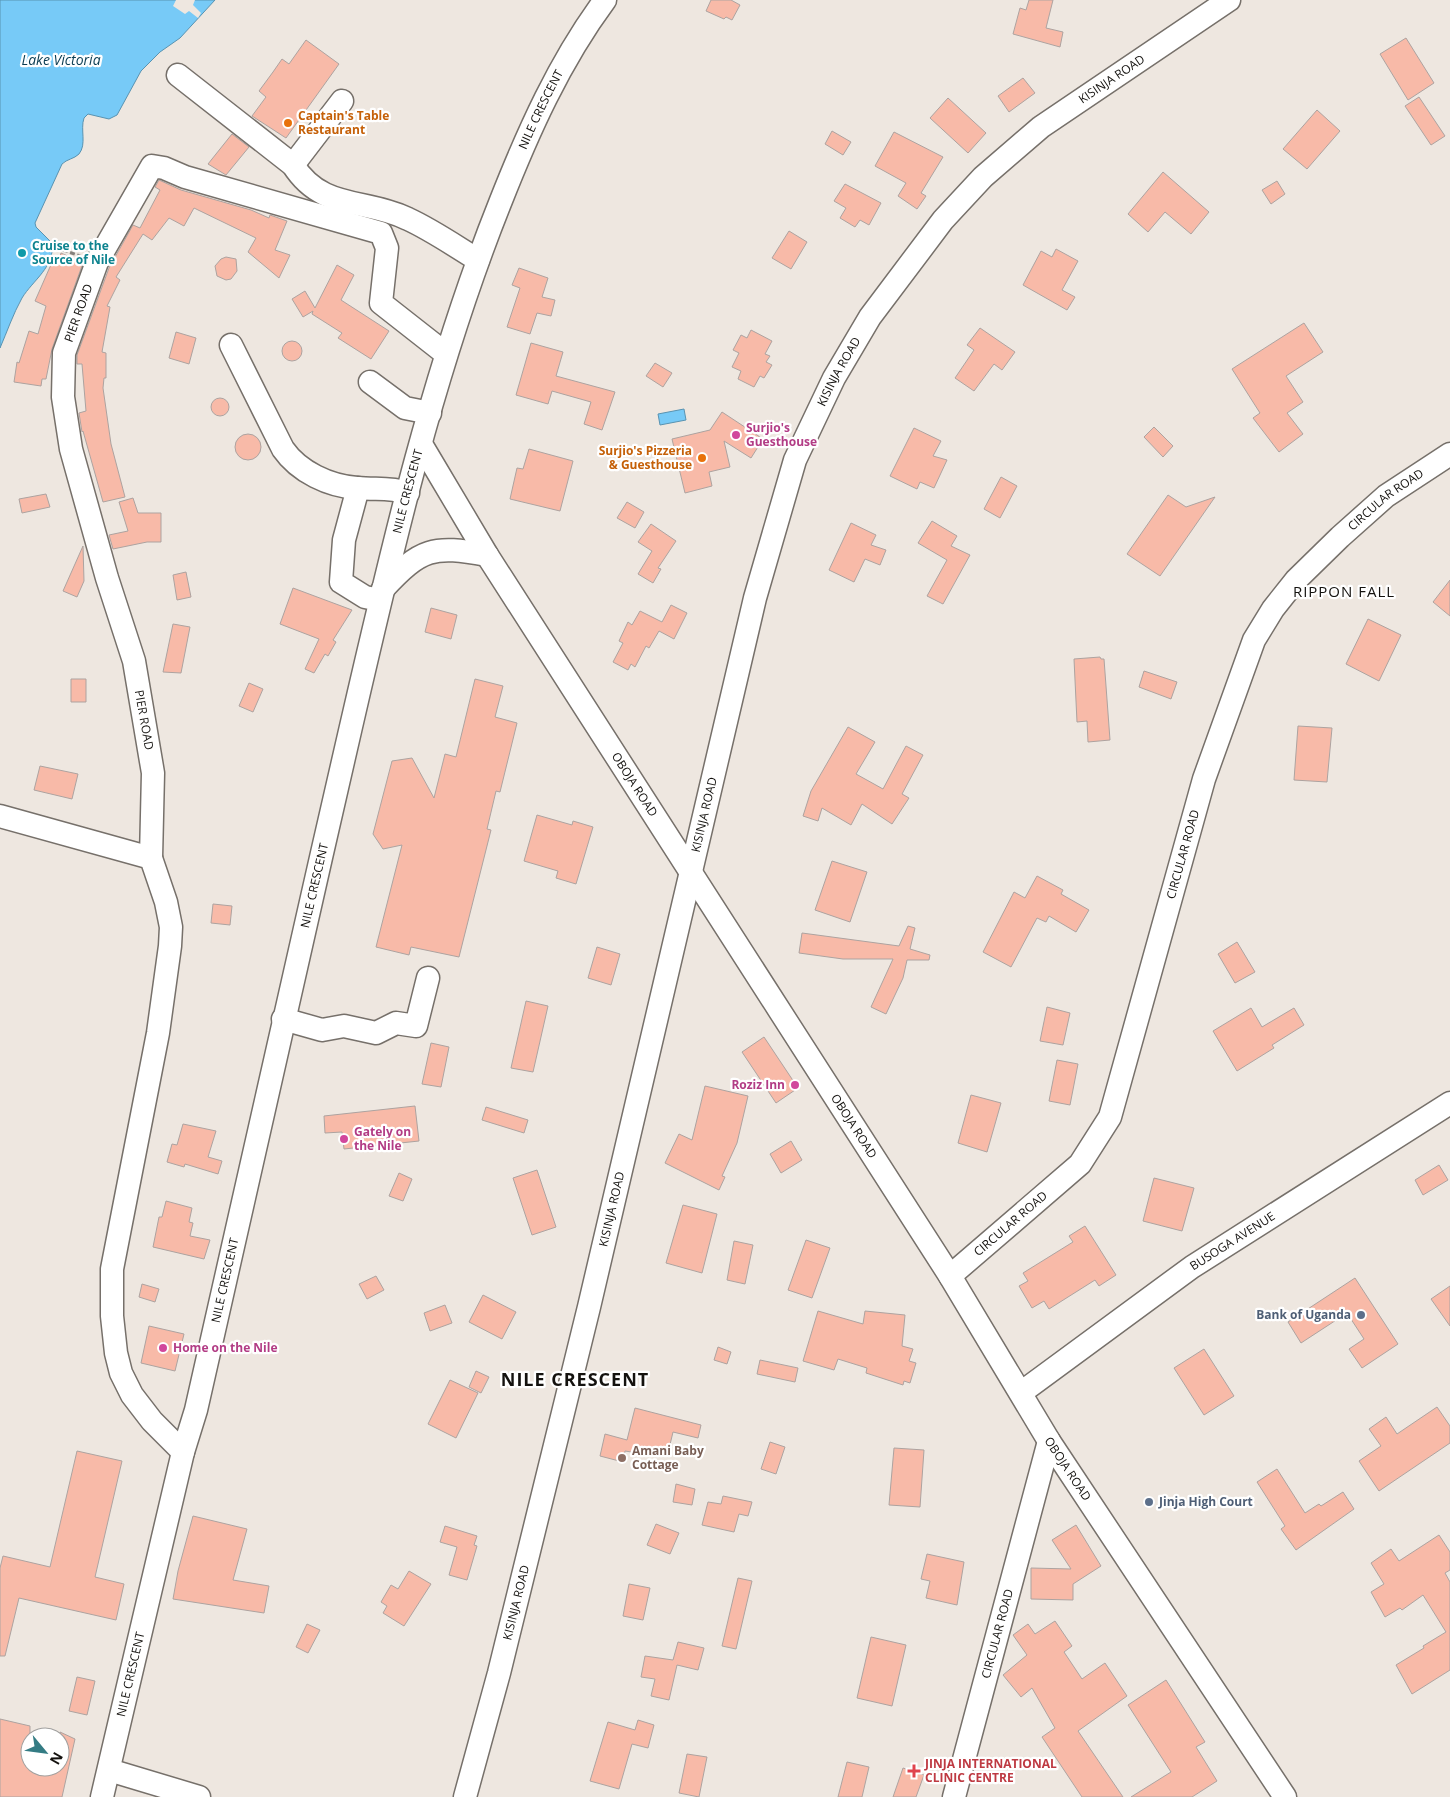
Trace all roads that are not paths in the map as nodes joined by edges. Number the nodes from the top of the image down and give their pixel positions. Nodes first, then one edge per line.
1 (605, 0) edge
2 (1229, 0) edge
3 (178, 75) dead end
4 (342, 101) dead end
5 (293, 165) junction
6 (478, 260) junction
7 (231, 345) dead end
8 (446, 354) junction
9 (370, 382) dead end
10 (430, 413) junction
11 (421, 444) junction
12 (1450, 454) edge
13 (358, 488) junction
14 (408, 493) junction
15 (487, 556) junction
16 (381, 594) junction
17 (0, 816) edge
18 (151, 858) junction
19 (690, 871) junction
20 (428, 978) dead end
21 (283, 1019) junction
22 (1450, 1103) edge
23 (950, 1276) junction
24 (1022, 1392) junction
25 (1050, 1441) junction
26 (183, 1452) junction
27 (109, 1770) junction
28 (102, 1797) edge
29 (199, 1797) edge
30 (465, 1797) edge
31 (954, 1797) edge
32 (1285, 1797) edge

1 - 6 street, NILE CRESCENT
2 - 19 street, KISINJA ROAD
3 - 5 street
4 - 5 street
5 - 6 street
6 - 8 street, NILE CRESCENT
7 - 13 street
8 - 10 street, NILE CRESCENT
8 - 18 street, PIER ROAD
9 - 10 street
10 - 11 street, NILE CRESCENT
11 - 14 street, NILE CRESCENT
11 - 15 street, OBOJA ROAD
12 - 23 street, CIRCULAR ROAD
13 - 14 street
13 - 16 street
14 - 16 street, NILE CRESCENT
15 - 16 street
15 - 19 street, OBOJA ROAD
16 - 21 street, NILE CRESCENT
17 - 18 street
18 - 26 street
19 - 23 street, OBOJA ROAD
19 - 30 street, KISINJA ROAD
20 - 21 street
21 - 26 street, NILE CRESCENT
22 - 24 street, BUSOGA AVENUE
23 - 24 street, OBOJA ROAD
24 - 25 street, OBOJA ROAD
25 - 31 street, CIRCULAR ROAD
25 - 32 street, OBOJA ROAD
26 - 27 street, NILE CRESCENT
27 - 28 street, NILE CRESCENT
27 - 29 street

